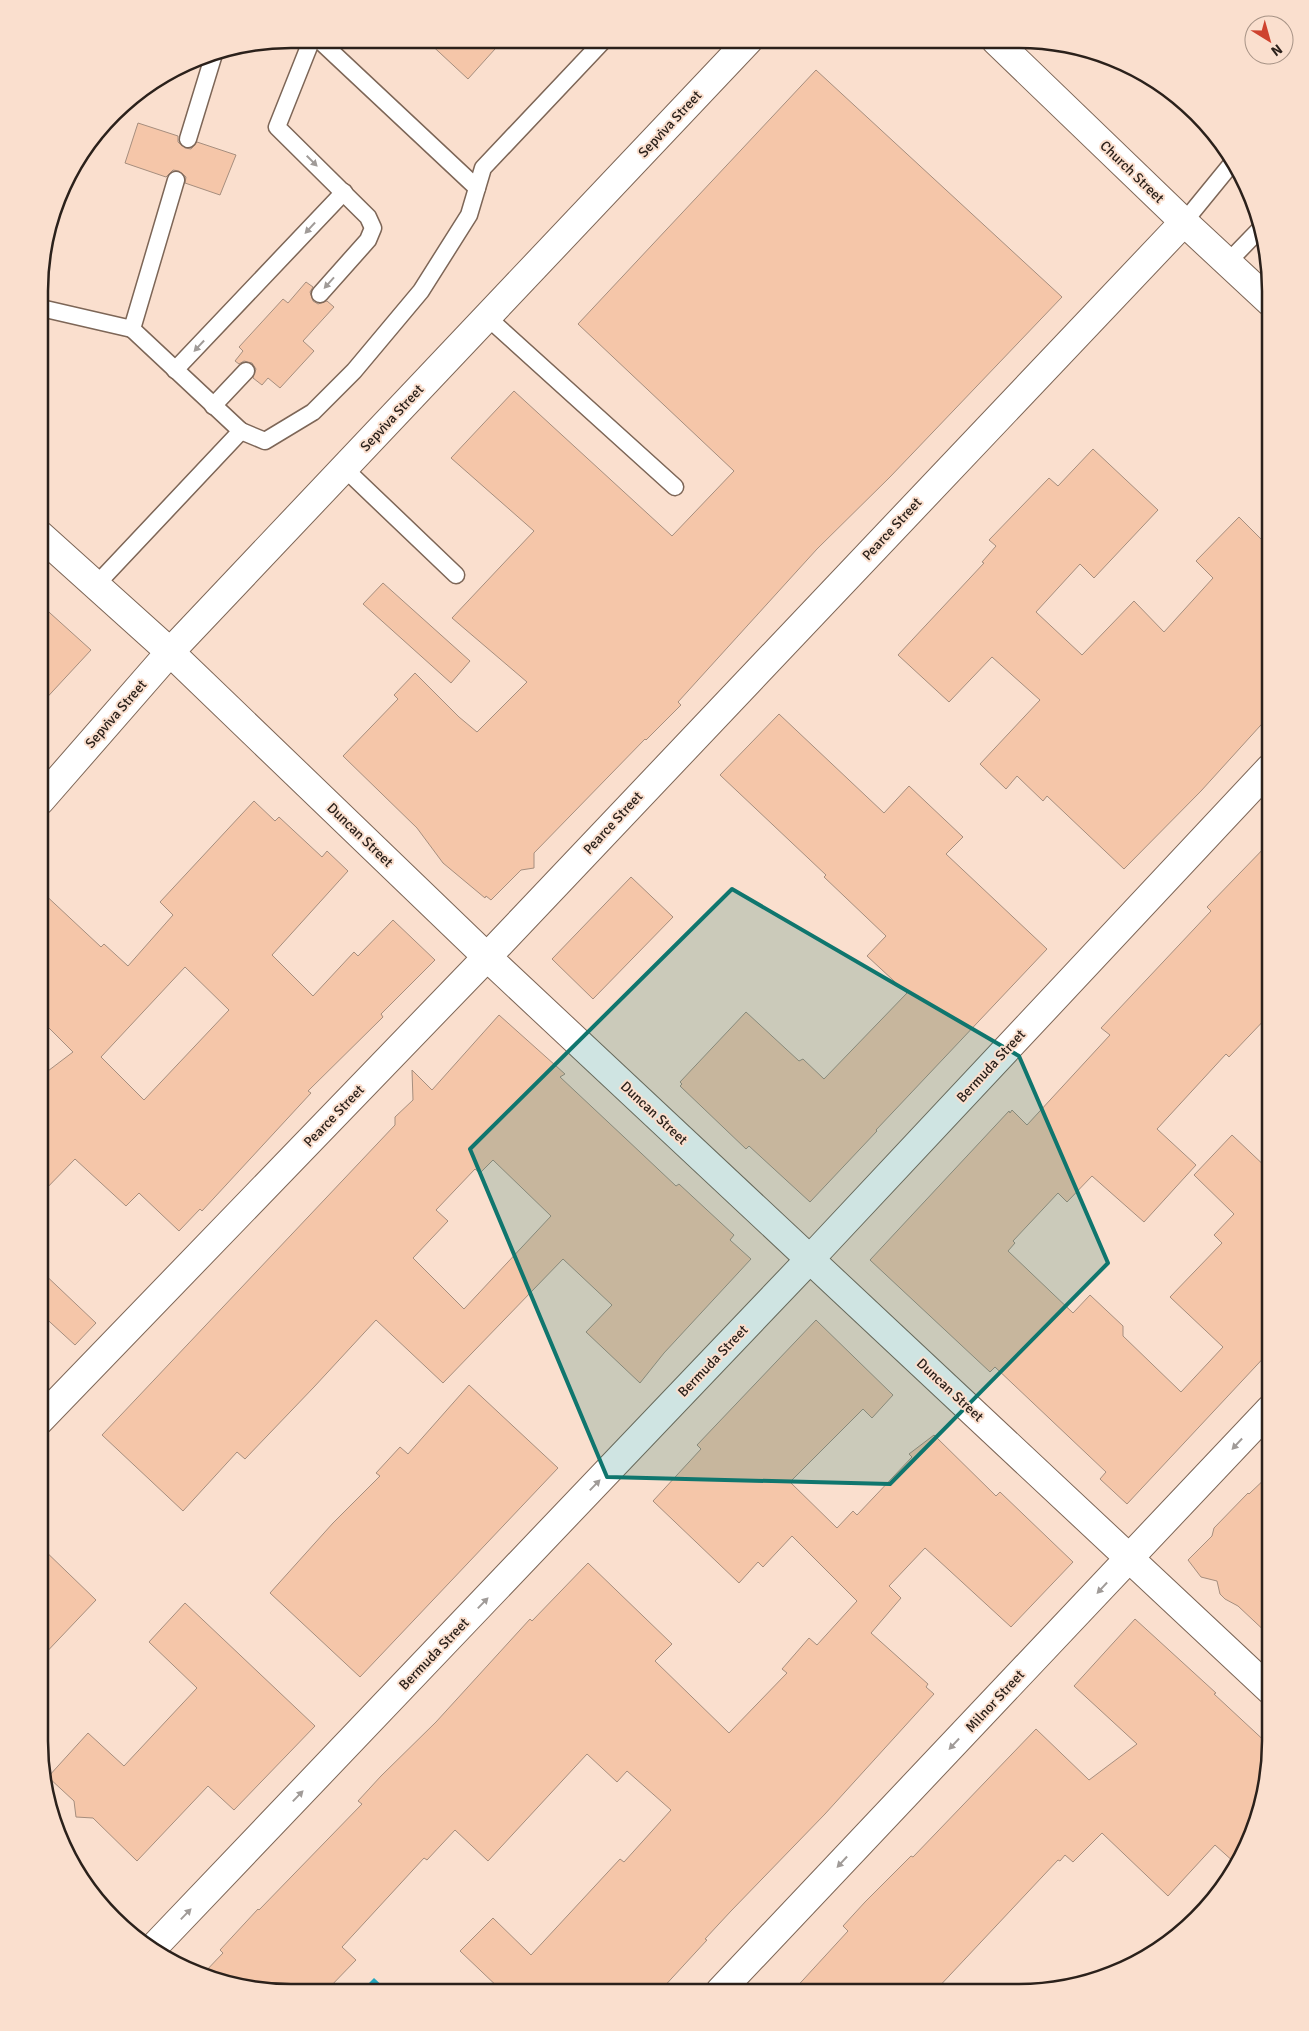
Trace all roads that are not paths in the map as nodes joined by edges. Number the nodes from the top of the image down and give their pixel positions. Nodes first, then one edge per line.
1 (308, 48) edge
2 (328, 48) edge
3 (596, 48) edge
4 (741, 48) edge
5 (1003, 48) edge
6 (212, 60) edge
7 (188, 139) dead end
8 (1228, 168) edge
9 (176, 180) dead end
10 (477, 188) junction
11 (344, 192) junction
12 (1184, 222) junction
13 (1255, 234) edge
14 (1228, 262) junction
15 (320, 294) dead end
16 (1262, 294) edge
17 (48, 310) edge
18 (487, 317) junction
19 (132, 329) junction
20 (175, 370) junction
21 (246, 371) dead end
22 (213, 406) junction
23 (241, 431) junction
24 (344, 468) junction
25 (675, 487) dead end
26 (48, 542) edge
27 (456, 575) dead end
28 (96, 585) junction
29 (170, 652) junction
30 (1262, 777) edge
31 (48, 792) edge
32 (487, 957) junction
33 (810, 1259) junction
34 (48, 1413) edge
35 (1262, 1418) edge
36 (1130, 1558) junction
37 (1262, 1682) edge
38 (157, 1944) edge
39 (727, 1984) edge

1 -> 11 lane
2 - 10 lane
3 - 10 lane
4 - 18 street, Sepviva Street
5 - 12 street, Church Street
6 - 7 lane
8 - 12 lane
9 - 19 lane
10 - 23 lane
11 -> 15 lane
11 -> 20 lane
12 - 14 street, Church Street
12 - 32 street, Pearce Street
13 - 14 lane
14 - 16 street, Church Street
17 - 19 lane
18 - 24 street, Sepviva Street
18 - 25 lane
19 - 20 lane
20 - 22 lane
21 - 22 lane
22 - 23 lane
23 - 28 lane
24 - 27 lane
24 - 29 street, Sepviva Street
26 - 28 street, Duncan Street
28 - 29 street, Duncan Street
29 - 31 street, Sepviva Street
29 - 32 street, Duncan Street
30 - 33 street, Bermuda Street
32 - 33 street, Duncan Street
32 - 34 street, Pearce Street
33 - 36 street, Duncan Street
38 -> 33 street, Bermuda Street
35 -> 36 street, Milnor Street
36 - 37 street, Duncan Street
36 -> 39 street, Milnor Street

